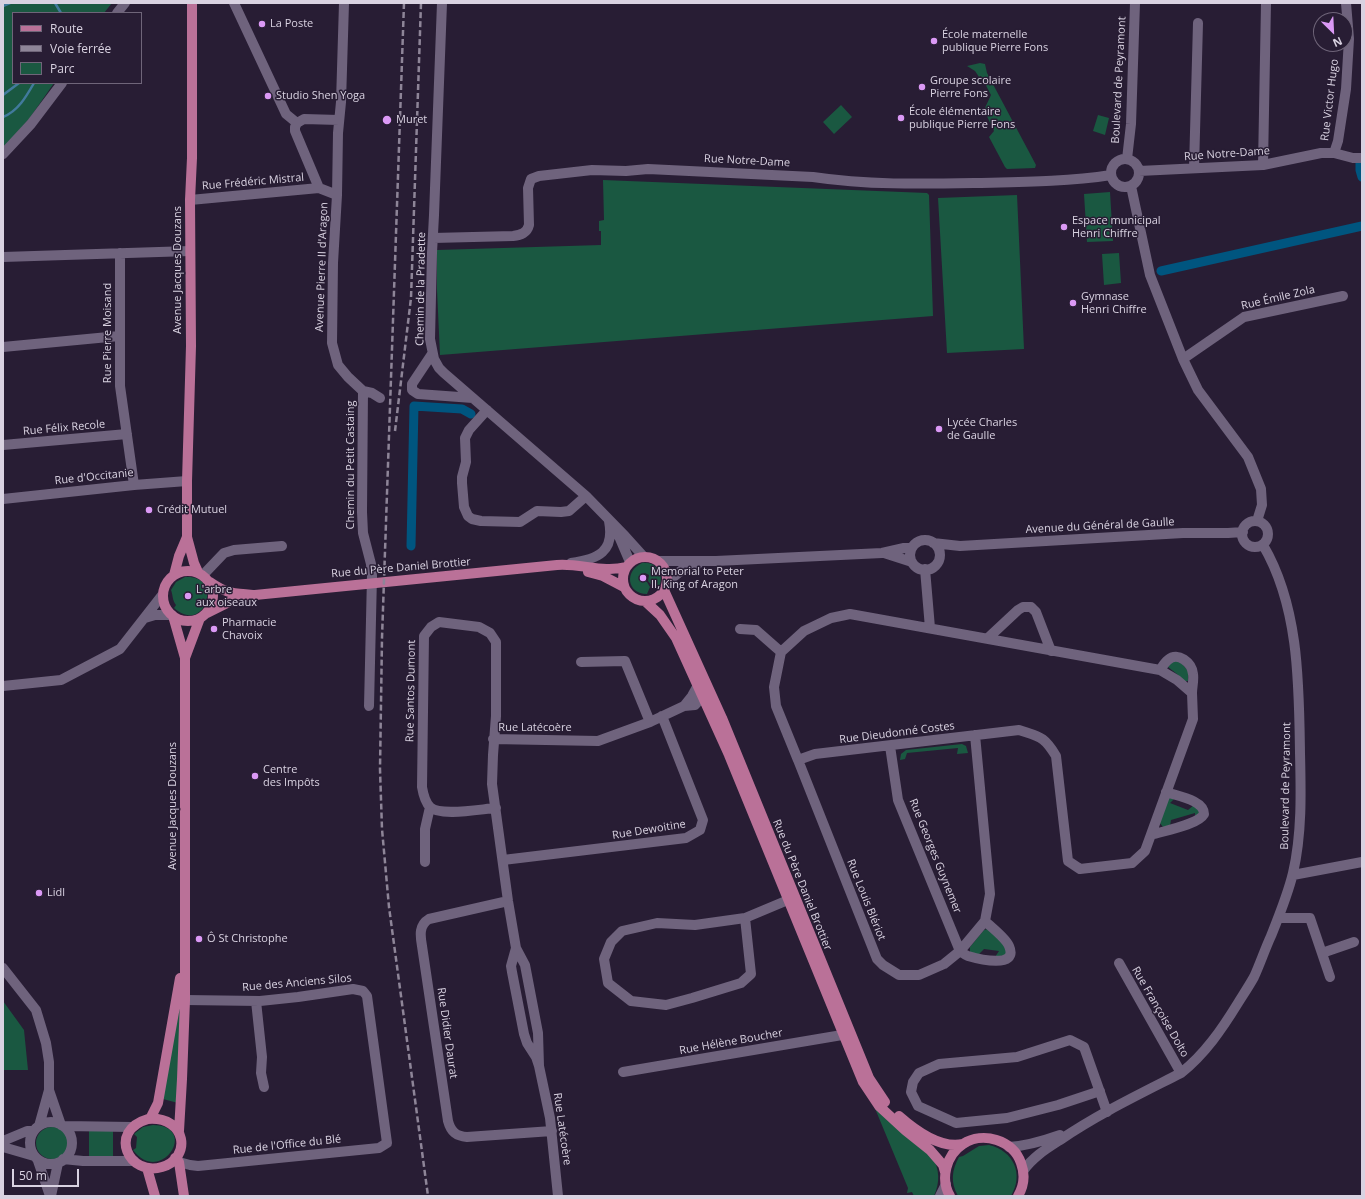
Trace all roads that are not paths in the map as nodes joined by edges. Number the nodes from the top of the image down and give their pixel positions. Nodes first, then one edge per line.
1 (125, 3) edge
2 (192, 3) edge
3 (234, 3) edge
4 (344, 3) edge
5 (442, 3) edge
6 (1135, 3) edge
7 (1266, 3) edge
8 (1346, 3) edge
9 (118, 12) edge
10 (1198, 23) dead end
11 (61, 84) edge
12 (339, 120) junction
13 (297, 123) junction
14 (1334, 153) junction
15 (3, 154) edge
16 (1362, 158) edge
17 (1127, 159) junction
18 (1263, 165) junction
19 (1194, 168) junction
20 (1139, 171) junction
21 (1111, 175) junction
22 (1131, 186) junction
23 (319, 188) junction
24 (337, 195) junction
25 (190, 200) junction
26 (432, 238) junction
27 (190, 251) junction
28 (120, 253) junction
29 (3, 257) edge
30 (1343, 296) dead end
31 (119, 336) junction
32 (3, 346) edge
33 (432, 354) junction
34 (1183, 359) junction
35 (363, 391) junction
36 (380, 398) dead end
37 (473, 398) junction
38 (487, 410) junction
39 (127, 434) junction
40 (3, 445) edge
41 (187, 481) junction
42 (134, 485) junction
43 (586, 496) junction
44 (3, 499) edge
45 (609, 521) junction
46 (1257, 521) junction
47 (1243, 532) junction
48 (187, 536) junction
49 (933, 543) junction
50 (1262, 544) junction
51 (282, 546) dead end
52 (960, 546) junction
53 (911, 548) junction
54 (882, 553) junction
55 (644, 557) junction
56 (939, 558) junction
57 (659, 561) junction
58 (716, 561) junction
59 (912, 562) junction
60 (568, 564) junction
61 (628, 564) junction
62 (549, 566) junction
63 (925, 570) junction
64 (174, 575) junction
65 (204, 576) junction
66 (666, 586) junction
67 (624, 587) junction
68 (163, 594) junction
69 (255, 595) junction
70 (646, 602) junction
71 (173, 615) junction
72 (204, 615) junction
73 (145, 618) junction
74 (930, 628) junction
75 (740, 629) dead end
76 (988, 638) junction
77 (1051, 650) junction
78 (781, 652) junction
79 (185, 658) junction
80 (581, 662) dead end
81 (1160, 670) junction
82 (705, 679) junction
83 (3, 686) edge
84 (700, 692) junction
85 (1192, 693) junction
86 (695, 705) junction
87 (369, 706) dead end
88 (684, 706) junction
89 (706, 707) junction
90 (662, 716) junction
91 (650, 722) junction
92 (975, 736) junction
93 (494, 739) junction
94 (890, 746) junction
95 (798, 760) junction
96 (1166, 792) junction
97 (430, 807) junction
98 (496, 808) junction
99 (1151, 835) junction
100 (502, 860) junction
101 (425, 862) dead end
102 (1362, 862) edge
103 (1293, 875) junction
104 (788, 900) junction
105 (508, 901) junction
106 (745, 918) junction
107 (1278, 918) junction
108 (985, 921) junction
109 (1354, 942) dead end
110 (516, 948) junction
111 (960, 951) junction
112 (1322, 953) junction
113 (184, 955) junction
114 (1118, 963) dead end
115 (3, 968) edge
116 (1330, 977) dead end
117 (184, 1000) junction
118 (256, 1001) junction
119 (842, 1035) junction
120 (539, 1066) junction
121 (623, 1072) dead end
122 (1181, 1073) junction
123 (264, 1087) dead end
124 (49, 1090) junction
125 (1100, 1091) junction
126 (1107, 1112) junction
127 (150, 1119) junction
128 (62, 1125) junction
129 (132, 1127) junction
130 (36, 1129) junction
131 (1075, 1129) junction
132 (179, 1131) junction
133 (552, 1131) junction
134 (386, 1133) joint
135 (3, 1141) edge
136 (963, 1144) junction
137 (3, 1147) edge
138 (1009, 1147) junction
139 (36, 1159) junction
140 (177, 1160) junction
141 (61, 1161) junction
142 (134, 1161) junction
143 (147, 1168) junction
144 (945, 1172) junction
145 (1023, 1172) junction
146 (946, 1184) junction
147 (51, 1196) edge
148 (155, 1196) edge
149 (184, 1196) edge
150 (558, 1196) edge
151 (940, 1196) edge
152 (950, 1196) edge
153 (1018, 1196) edge

1 - 9 street
2 - 25 main road, Avenue Jacques Douzans
3 - 13 street
4 - 12 street
5 - 26 street, Chemin de la Pradette
6 - 17 street, Boulevard de Peyramont
7 - 18 street
8 - 14 street, Rue Victor Hugo
10 - 19 street
11 - 15 street
12 - 13 street
12 - 24 street
13 - 23 street, Avenue Pierre II d'Aragon
14 - 16 street, Rue Notre-Dame
14 - 18 street, Rue Notre-Dame
17 - 20 street
17 - 21 street
18 - 19 street, Rue Notre-Dame
19 - 20 street, Rue Notre-Dame
20 - 22 street
21 - 22 street
21 - 26 street, Rue Notre-Dame
22 - 34 street
23 - 24 street, Avenue Pierre II d'Aragon
23 - 25 street, Rue Frédéric Mistral
24 - 35 street, Avenue Pierre II d'Aragon
25 - 27 main road, Avenue Jacques Douzans
26 - 33 street, Chemin de la Pradette
27 - 28 street
27 - 41 main road, Avenue Jacques Douzans
28 - 29 street
28 - 31 street, Rue Pierre Moisand
30 - 34 street, Rue Émile Zola
31 - 32 street
31 - 39 street, Rue Pierre Moisand
33 - 37 street, Chemin de la Pradette
33 - 37 street
34 - 46 street
35 - 36 street, Avenue Pierre II d'Aragon
35 - 87 street, Chemin du Petit Castaing
37 - 38 street, Chemin de la Pradette
38 - 43 street, Chemin de la Pradette
38 - 43 street
39 - 40 street, Rue Félix Recole
39 - 42 street, Rue Pierre Moisand
41 - 42 street, Rue d'Occitanie
41 - 48 main road, Avenue Jacques Douzans
42 - 44 street, Rue d'Occitanie
43 - 45 street, Chemin de la Pradette
45 - 55 street, Chemin de la Pradette
45 - 60 street
45 - 61 street, Chemin de la Pradette
46 - 47 street
46 - 50 street
47 - 50 street
47 - 52 street, Avenue du Général de Gaulle
48 - 64 main road, Avenue Jacques Douzans
48 - 65 main road, Avenue Jacques Douzans
49 - 52 street, Avenue du Général de Gaulle
49 - 53 street
49 - 56 street
50 - 103 street, Boulevard de Peyramont
51 - 65 street
52 - 56 street, Avenue du Général de Gaulle
53 - 54 street
53 - 59 street
54 - 58 street
54 - 59 street
55 - 57 main road
55 - 61 main road
56 - 63 street
57 - 58 street
57 - 66 main road
58 - 66 street
59 - 63 street
60 - 61 main road, Rue du Père Daniel Brottier
60 - 62 main road, Rue du Père Daniel Brottier
61 - 67 main road
62 - 67 main road, Rue du Père Daniel Brottier
62 - 69 main road, Rue du Père Daniel Brottier
63 - 74 street
64 - 65 main road
64 - 68 main road
65 - 69 main road, Rue du Père Daniel Brottier
65 - 72 main road
66 - 70 main road
66 - 82 main road, Rue du Père Daniel Brottier
67 - 70 main road
68 - 71 main road
68 - 73 street
69 - 72 main road, Rue du Père Daniel Brottier
70 - 84 main road, Rue du Père Daniel Brottier
71 - 72 main road
71 - 73 street
71 - 79 main road, Avenue Jacques Douzans
72 - 79 main road, Avenue Jacques Douzans
73 - 83 street
74 - 76 street
74 - 78 street
75 - 78 street
76 - 77 street
76 - 77 street
77 - 81 street
78 - 95 street
79 - 113 main road, Avenue Jacques Douzans
80 - 91 street
81 - 85 street
81 - 85 street, Rue Dieudonné Costes
82 - 84 street, Rue Latécoère
82 - 136 main road, Rue du Père Daniel Brottier
84 - 86 street
84 - 88 street, Rue Latécoère
84 - 89 main road, Rue du Père Daniel Brottier
85 - 96 street, Rue Dieudonné Costes
86 - 88 street, Rue Latécoère
86 - 89 street, Rue Latécoère
88 - 90 street, Rue Latécoère
89 - 104 main road, Rue du Père Daniel Brottier
90 - 91 street, Rue Latécoère
90 - 100 street, Rue Dewoitine
91 - 93 street, Rue Latécoère
92 - 94 street, Rue Dieudonné Costes
92 - 99 street, Rue Dieudonné Costes
92 - 108 street, Rue Louis Blériot
93 - 97 street, Rue Santos Dumont
93 - 98 street, Rue Latécoère
94 - 95 street, Rue Dieudonné Costes
94 - 111 street, Rue Georges Guynemer
95 - 111 street, Rue Louis Blériot
96 - 99 street, Rue Dieudonné Costes
96 - 99 street
97 - 98 street
97 - 101 street
98 - 100 street, Rue Latécoère
100 - 105 street, Rue Latécoère
102 - 103 street
103 - 107 street, Boulevard de Peyramont
104 - 106 street
104 - 119 main road, Rue du Père Daniel Brottier
105 - 110 street, Rue Latécoère
105 - 133 street, Rue Didier Daurat
106 - 106 street
107 - 112 street
107 - 122 street, Boulevard de Peyramont
108 - 111 street, Rue Louis Blériot
108 - 111 street
109 - 112 street
110 - 120 street, Rue Latécoère
110 - 120 street, Rue Latécoère
112 - 116 street
113 - 117 main road, Avenue Jacques Douzans
113 - 127 main road, Avenue Jacques Douzans
114 - 122 street, Rue Françoise Dolto
115 - 124 street
117 - 118 street, Rue des Anciens Silos
117 - 132 main road, Avenue Jacques Douzans
118 - 123 street
118 - 134 street, Rue des Anciens Silos
119 - 121 street, Rue Hélène Boucher
119 - 144 main road, Rue du Père Daniel Brottier
120 - 133 street, Rue Latécoère
122 - 126 street, Boulevard de Peyramont
124 - 128 street
124 - 130 street
125 - 125 street
125 - 126 street
126 - 131 street, Boulevard de Peyramont
127 - 129 main road
127 - 132 main road
128 - 129 street
128 - 130 street
128 - 141 street
129 - 142 main road
130 - 135 street
130 - 139 street
131 - 138 street, Boulevard de Peyramont
131 - 145 street, Boulevard de Peyramont
132 - 140 main road
133 - 150 street, Rue Latécoère
134 - 140 street, Rue de l'Office du Blé
136 - 138 main road
136 - 144 main road
137 - 139 street
138 - 145 main road
139 - 141 street
139 - 147 street
140 - 143 main road
140 - 149 main road
141 - 142 street
141 - 147 street
142 - 143 main road
143 - 148 main road
144 - 146 main road
145 - 153 main road
146 - 151 street
146 - 152 main road

